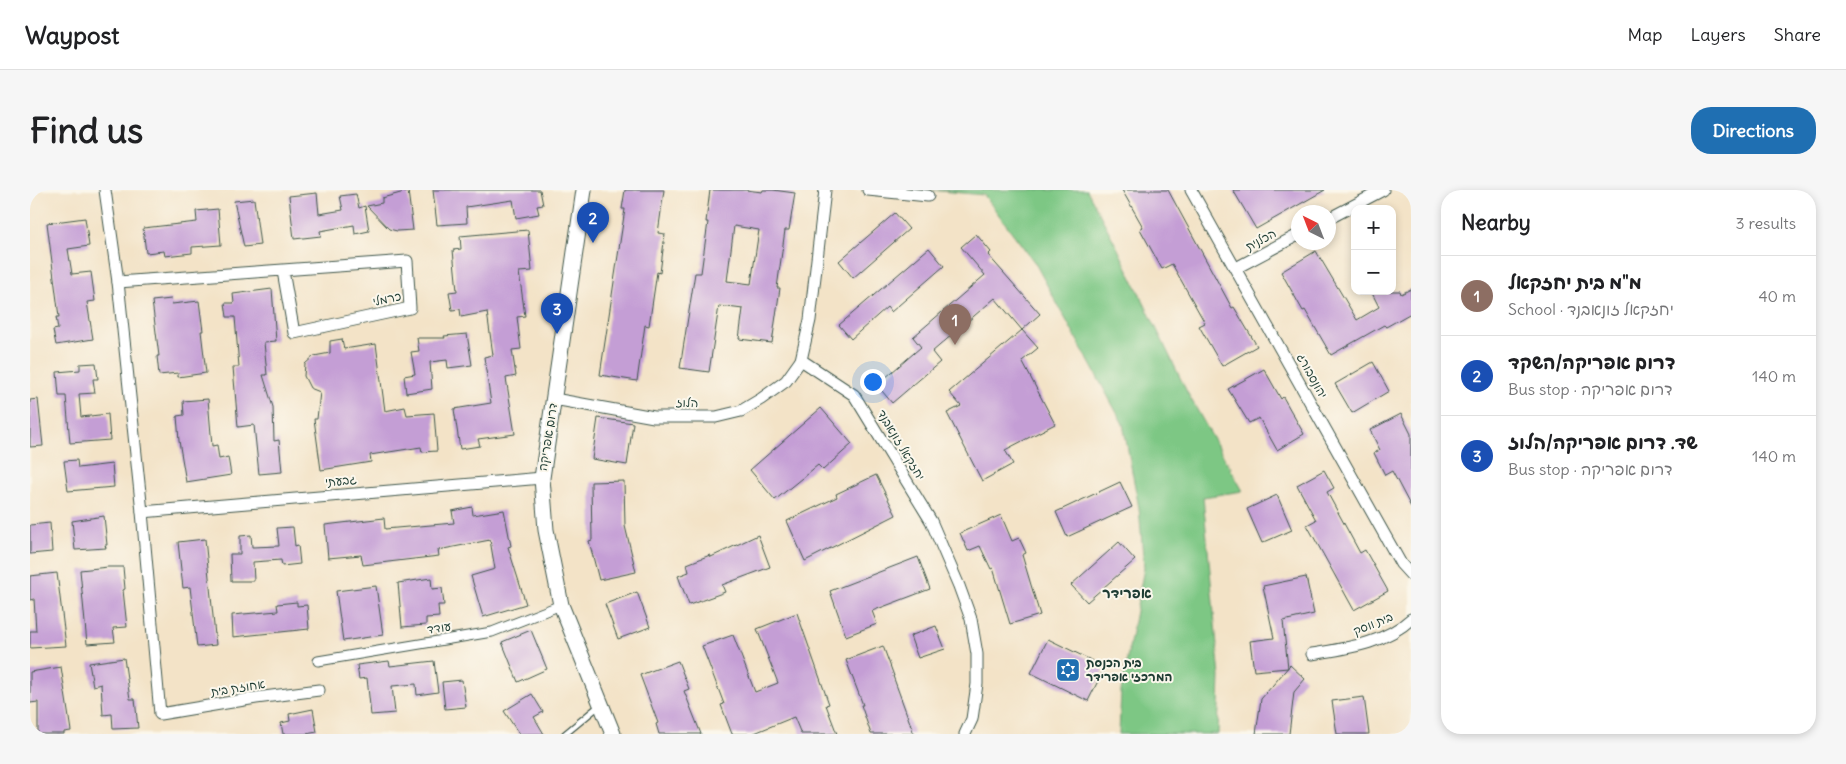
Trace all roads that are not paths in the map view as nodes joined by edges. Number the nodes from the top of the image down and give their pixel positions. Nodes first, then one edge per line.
1 (106, 190) edge
2 (584, 190) edge
3 (825, 190) edge
4 (868, 190) edge
5 (1191, 190) edge
6 (1383, 190) edge
7 (928, 196) dead end
8 (1336, 215) edge
9 (1291, 239) edge
10 (1236, 268) junction
11 (283, 271) junction
12 (118, 282) junction
13 (801, 360) junction
14 (554, 399) junction
15 (542, 478) junction
16 (142, 512) junction
17 (1411, 575) edge
18 (561, 605) junction
19 (1411, 619) edge
20 (1312, 654) dead end
21 (318, 661) dead end
22 (319, 690) dead end
23 (600, 705) junction
24 (566, 734) edge
25 (613, 734) edge
26 (966, 734) edge

1 - 12 street
2 - 14 street, דרום אפריקה
3 - 13 street
4 - 7 street
5 - 10 street, יהונסבורג
6 - 8 street
9 - 10 street, הכלנית
10 - 17 street, יהונסבורג
11 - 11 street, כרמלי
11 - 12 street, כרמלי
12 - 16 street
13 - 14 street, הלוז
13 - 26 street, יחזקאל זונאבנד
14 - 15 street, דרום אפריקה
15 - 16 street, גבעתי
15 - 18 street, דרום אפריקה
16 - 22 street, אחוזת בית
18 - 21 street, עודד
18 - 23 street, דרום אפריקה
19 - 20 street, בית ווסק
23 - 24 lane
23 - 25 street, דרום אפריקה

